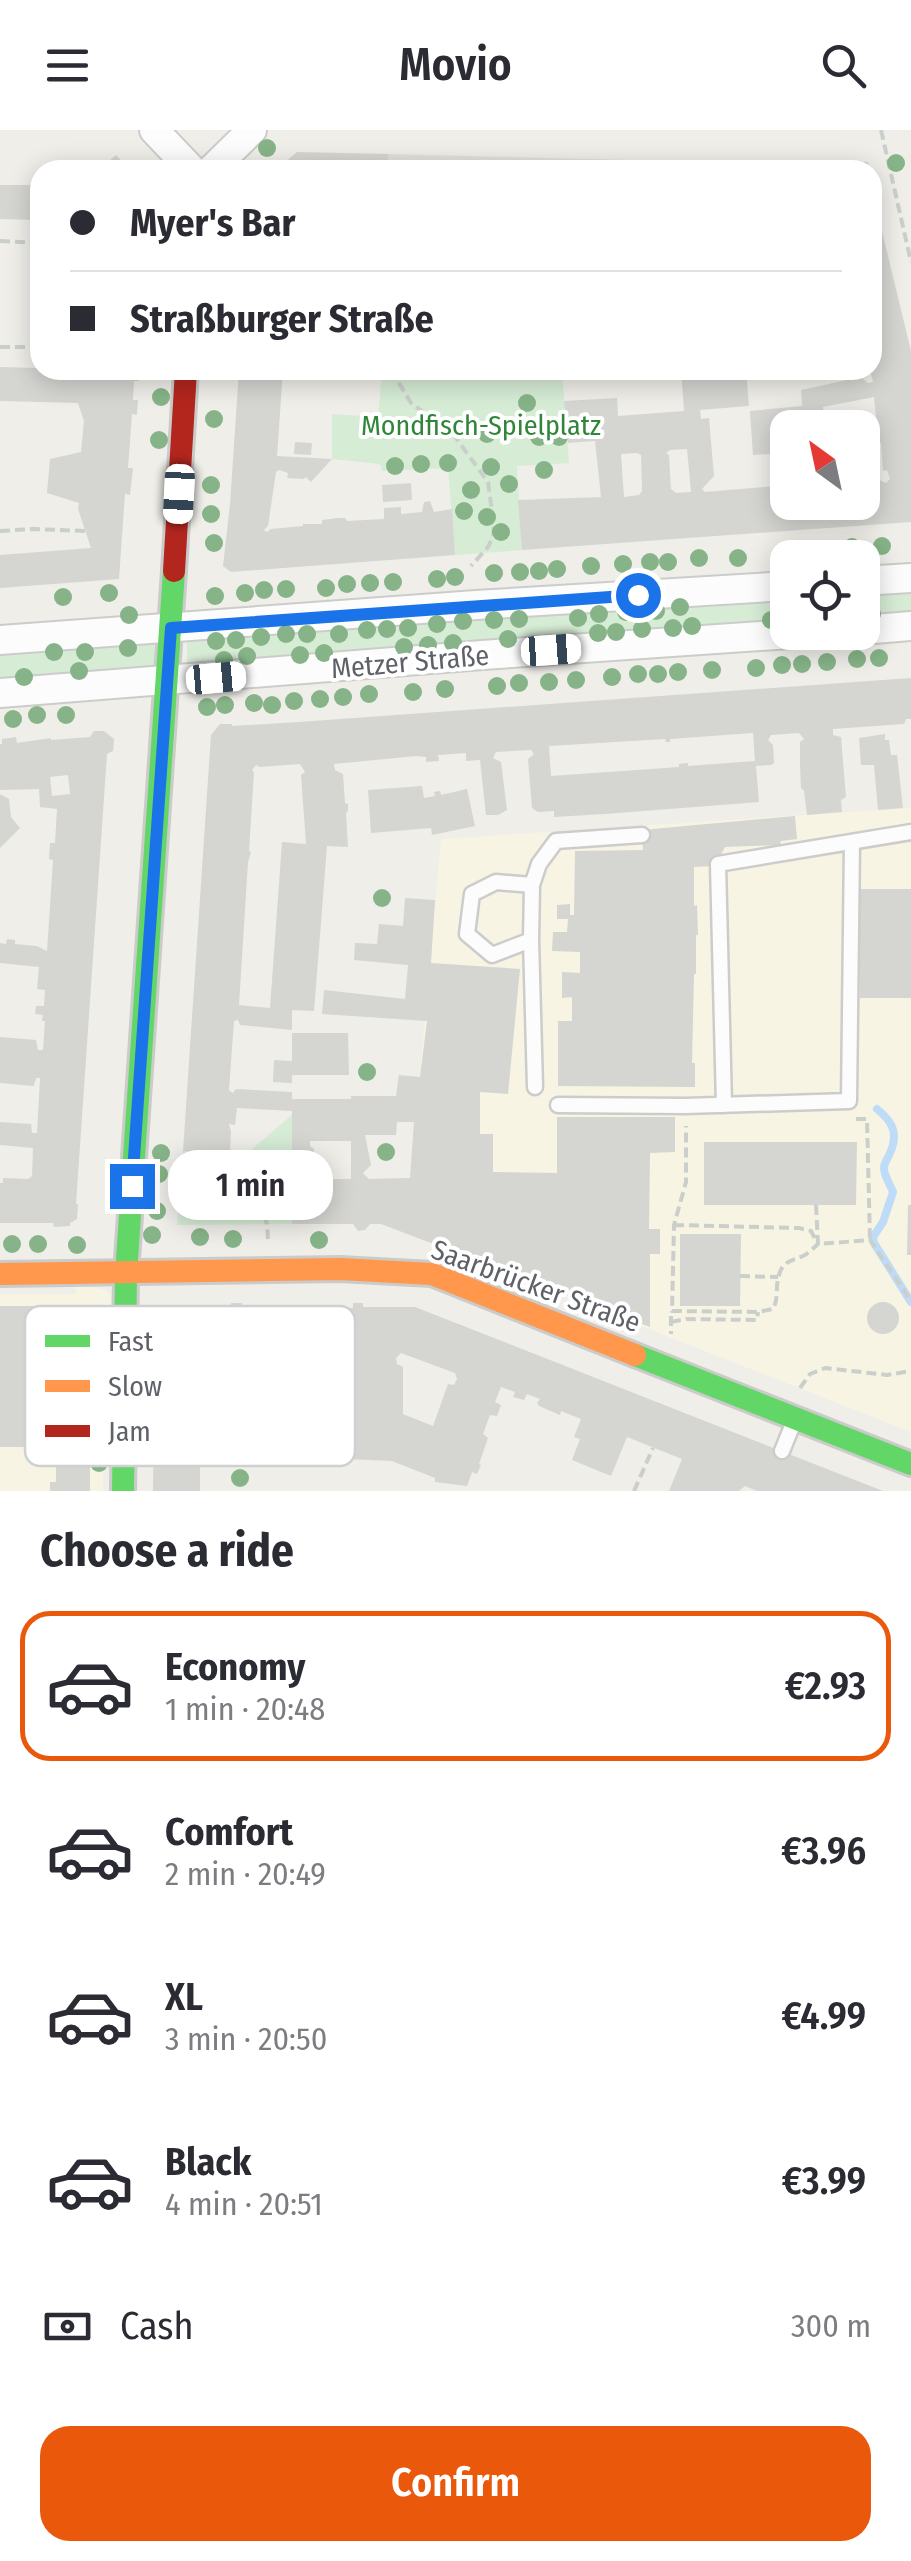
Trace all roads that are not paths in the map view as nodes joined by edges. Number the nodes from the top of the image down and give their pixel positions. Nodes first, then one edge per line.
1 (154, 130) edge
2 (252, 130) edge
3 (182, 160) edge
4 (222, 160) edge
5 (185, 380) edge
6 (911, 578) edge
7 (880, 580) edge
8 (770, 587) edge
9 (911, 626) edge
10 (171, 628) junction
11 (880, 629) edge
12 (770, 635) edge
13 (0, 640) edge
14 (168, 682) junction
15 (0, 694) edge
16 (911, 832) edge
17 (642, 835) dead end
18 (852, 842) junction
19 (532, 885) junction
20 (530, 940) junction
21 (535, 1087) dead end
22 (724, 1104) junction
23 (558, 1106) dead end
24 (0, 1274) edge
25 (126, 1274) junction
26 (126, 1306) edge
27 (796, 1418) junction
28 (782, 1451) dead end
29 (911, 1464) edge
30 (124, 1466) edge
31 (124, 1491) edge

1 - 3 street
2 - 4 street
5 - 10 street
6 - 7 street
8 - 10 street, Metzer Straße
9 - 11 street
10 - 13 street, Metzer Straße
10 - 14 street
12 - 14 street, Metzer Straße
14 - 15 street, Metzer Straße
14 - 25 street
16 - 18 lane
17 - 19 lane
18 - 22 lane
18 - 22 lane
19 - 20 lane
19 - 20 lane
20 - 21 lane
22 - 23 lane
24 - 25 street, Saarbrücker Straße
25 - 26 street
25 - 27 street, Saarbrücker Straße
27 - 28 lane
27 - 29 street, Saarbrücker Straße
30 - 31 street

